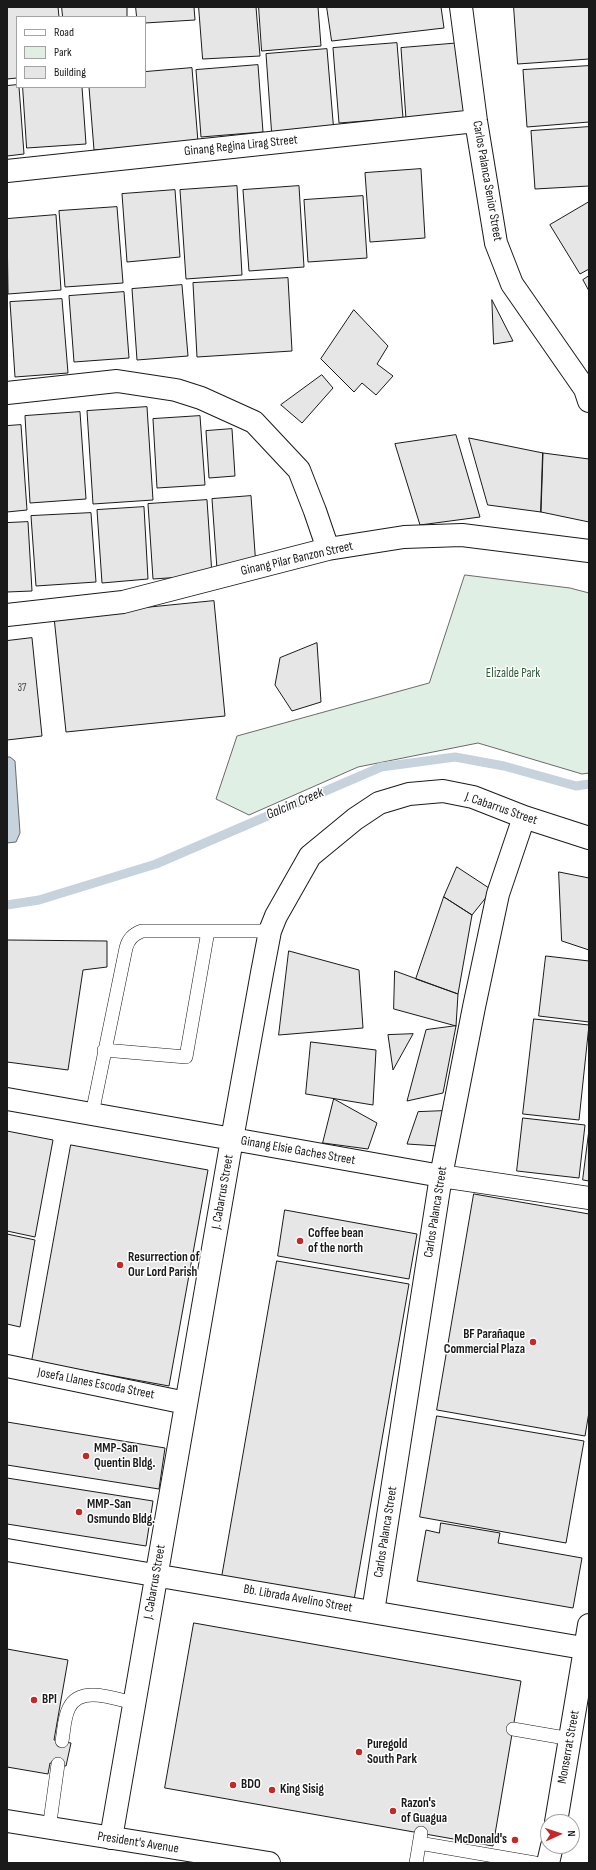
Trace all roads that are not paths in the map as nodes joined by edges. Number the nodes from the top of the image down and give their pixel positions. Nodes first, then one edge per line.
1 (461, 7) edge
2 (476, 121) junction
3 (7, 171) edge
4 (7, 393) edge
5 (589, 401) edge
6 (328, 549) junction
7 (589, 551) edge
8 (7, 615) edge
9 (524, 817) junction
10 (589, 838) edge
11 (208, 931) junction
12 (270, 932) junction
13 (104, 1050) junction
14 (7, 1099) edge
15 (92, 1114) junction
16 (232, 1139) junction
17 (441, 1176) junction
18 (589, 1198) edge
19 (7, 1366) edge
20 (186, 1402) junction
21 (7, 1550) edge
22 (157, 1574) junction
23 (373, 1612) junction
24 (589, 1625) edge
25 (587, 1649) edge
26 (134, 1703) junction
27 (512, 1729) dead end
28 (571, 1739) junction
29 (62, 1741) dead end
30 (58, 1764) dead end
31 (557, 1814) edge
32 (7, 1821) edge
33 (49, 1829) junction
34 (111, 1838) junction
35 (269, 1863) edge
36 (416, 1863) edge
37 (536, 1863) edge

1 - 2 street, Carlos Palanca Senior Street
2 - 3 street, Ginang Regina Lirag Street
2 - 5 street, Carlos Palanca Senior Street
4 - 6 street
6 - 7 street, Ginang Pilar Banzon Street
6 - 8 street, Ginang Pilar Banzon Street
9 - 10 street, J. Cabarrus Street
9 - 12 street, J. Cabarrus Street
9 - 17 street, Carlos Palanca Street
11 - 12 lane
11 - 13 lane
11 - 13 lane
12 - 16 street, J. Cabarrus Street
13 - 15 lane
14 - 15 street, Ginang Elsie Gaches Street
15 - 16 street, Ginang Elsie Gaches Street
16 - 17 street, Ginang Elsie Gaches Street
16 - 20 street, J. Cabarrus Street
17 - 18 street, Ginang Elsie Gaches Street
17 - 23 street, Carlos Palanca Street
19 - 20 street, Josefa Llanes Escoda Street
20 - 22 street, J. Cabarrus Street
21 - 22 street, Bb. Librada Avelino Street
22 - 23 street, Bb. Librada Avelino Street
22 - 26 street, J. Cabarrus Street
23 - 25 street, Bb. Librada Avelino Street
24 - 25 street, Monserrat Street
25 - 28 street, Monserrat Street
26 - 29 lane
26 - 34 street, J. Cabarrus Street
27 - 28 lane
28 - 31 street, Monserrat Street
30 - 33 lane
32 - 33 street, President's Avenue
33 - 34 street, President's Avenue
34 - 35 street, President's Avenue
36 - 37 lane

